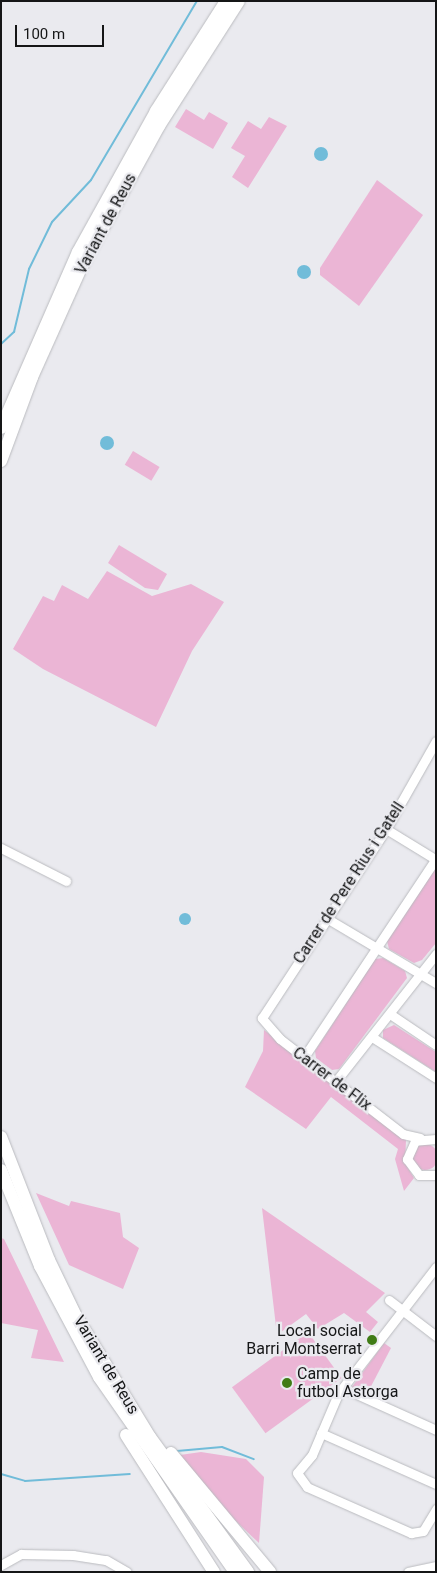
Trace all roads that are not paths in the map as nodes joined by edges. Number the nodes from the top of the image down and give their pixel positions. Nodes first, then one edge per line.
1 (218, 1) edge
2 (226, 1) edge
3 (239, 1) edge
4 (246, 1) edge
5 (159, 126) junction
6 (115, 183) junction
7 (1, 428) edge
8 (1, 461) edge
9 (436, 741) edge
10 (386, 828) junction
11 (1, 848) edge
12 (435, 859) edge
13 (66, 881) dead end
14 (328, 918) junction
15 (376, 948) junction
16 (436, 954) edge
17 (420, 974) junction
18 (436, 983) edge
19 (390, 1014) junction
20 (262, 1023) joint
21 (372, 1037) junction
22 (436, 1045) edge
23 (304, 1057) junction
24 (436, 1078) edge
25 (336, 1081) junction
26 (403, 1134) junction
27 (1, 1137) edge
28 (420, 1138) junction
29 (435, 1138) edge
30 (410, 1146) junction
31 (1, 1170) edge
32 (436, 1175) edge
33 (49, 1260) junction
34 (436, 1267) edge
35 (389, 1300) dead end
36 (403, 1312) junction
37 (76, 1336) junction
38 (436, 1336) edge
39 (343, 1388) junction
40 (436, 1430) edge
41 (321, 1433) junction
42 (436, 1484) edge
43 (436, 1509) edge
44 (1, 1565) edge
45 (436, 1566) edge
46 (127, 1572) edge
47 (214, 1572) edge
48 (235, 1572) edge
49 (248, 1572) edge
50 (270, 1572) edge
51 (408, 1572) edge

1 - 6 highway
2 - 6 highway, Variant de Reus
3 - 5 highway, Variant de Reus
4 - 5 highway
5 - 8 highway, Variant de Reus
6 - 7 highway, Variant de Reus
9 - 10 street, Carrer de Pere Rius i Gatell
10 - 12 street
10 - 14 street, Carrer de Pere Rius i Gatell
11 - 13 street
12 - 15 street
14 - 15 street
14 - 20 street, Carrer de Pere Rius i Gatell
15 - 17 street
15 - 23 street
16 - 17 street
17 - 18 street
17 - 19 street
19 - 21 street
19 - 22 street
20 - 23 street, Carrer de Flix
21 - 24 street
21 - 25 street
23 - 25 street, Carrer de Flix
25 - 26 street, Carrer de Flix
26 - 28 street, Carrer de Flix
26 - 30 street, Carrer de Flix
27 - 33 highway, Variant de Reus
28 - 29 street, Carrer de Flix
28 - 30 street
30 - 32 street
31 - 37 highway, Variant de Reus
33 - 49 highway, Variant de Reus
33 - 50 highway
34 - 36 street
35 - 36 street
36 - 38 street
36 - 39 street
37 - 47 highway
37 - 48 highway, Variant de Reus
39 - 40 street
39 - 41 street
41 - 42 street
41 - 43 street
44 - 46 street
45 - 51 street

